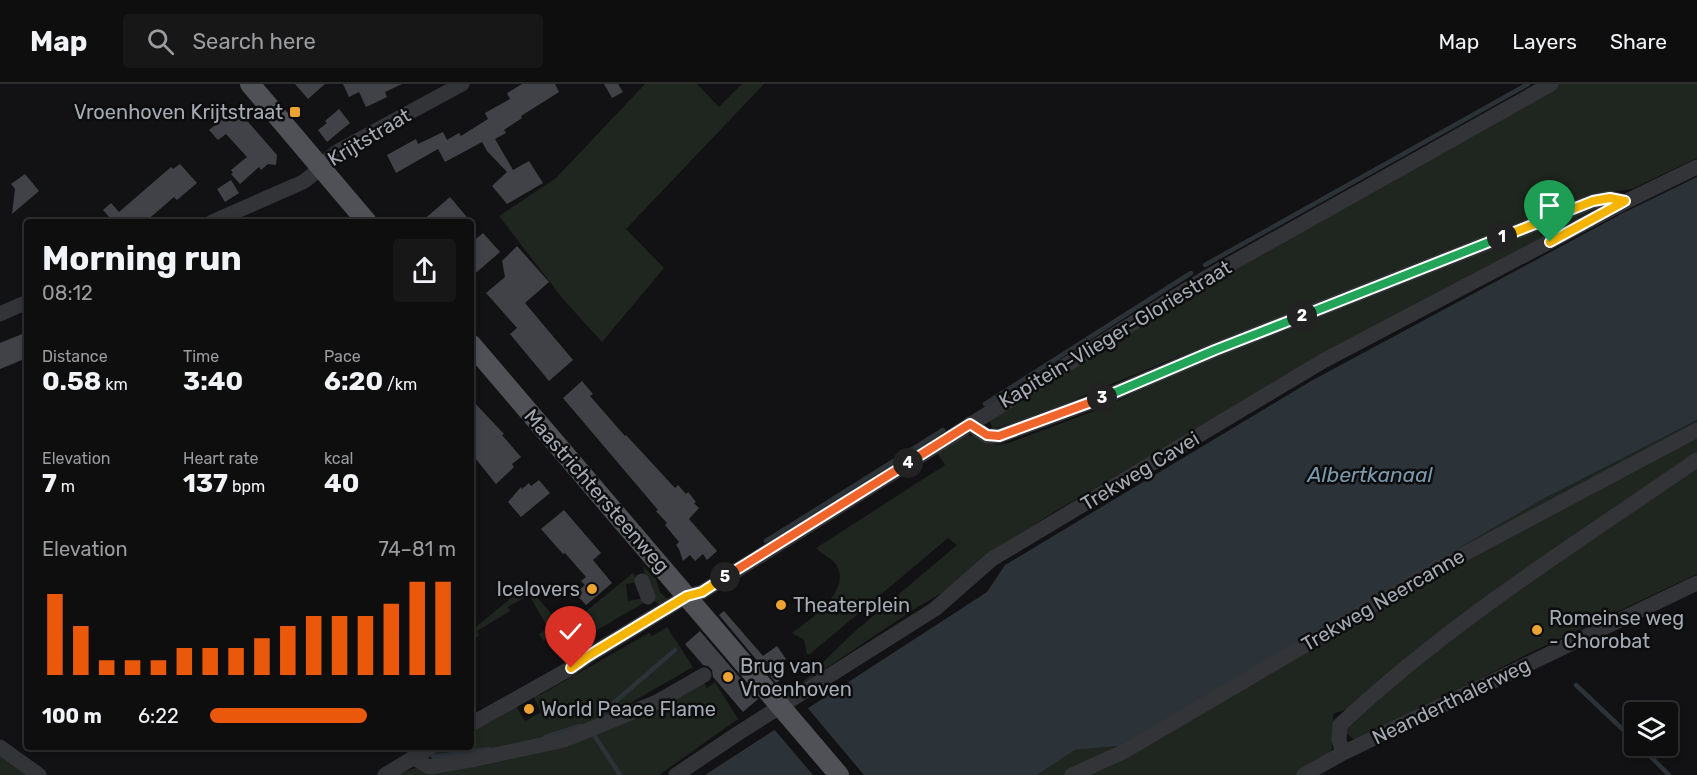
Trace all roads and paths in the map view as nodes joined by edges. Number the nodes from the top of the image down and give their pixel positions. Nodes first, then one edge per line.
1 (250, 84) edge
2 (462, 84) edge
3 (1551, 84) edge
4 (320, 167) junction
5 (1697, 167) edge
6 (1625, 201) junction
7 (219, 219) edge
8 (364, 219) edge
9 (24, 303) edge
10 (0, 314) edge
11 (474, 348) edge
12 (970, 424) junction
13 (1697, 430) edge
14 (1697, 460) edge
15 (642, 581) dead end
16 (1697, 583) edge
17 (687, 596) junction
18 (648, 597) dead end
19 (704, 675) dead end
20 (474, 722) edge
21 (0, 747) edge
22 (426, 750) edge
23 (1343, 753) junction
24 (413, 757) junction
25 (39, 775) edge
26 (385, 775) edge
27 (676, 775) edge
28 (839, 775) edge
29 (1072, 775) edge
30 (1304, 775) edge

1 - 4 main road
2 - 4 street, Krijtstraat
3 - 12 street, Kapitein-Vlieger-Gloriestraat
4 - 7 street, Krijtstraat
4 - 8 main road
5 - 6 street, Trekweg Cavei
6 - 12 street
6 - 27 street, Trekweg Cavei
9 - 10 street
11 - 17 main road, Maastrichtersteenweg
12 - 17 street, Kapitein-Vlieger-Gloriestraat
13 - 29 street, Trekweg Neercanne
14 - 23 street
15 - 18 street
16 - 23 street, Neanderthalerweg
17 - 20 street, Kapitein-Vlieger-Gloriestraat
17 - 28 main road, Maastrichtersteenweg, bridge
19 - 24 street
21 - 25 street
22 - 24 street
23 - 30 street, Neanderthalerweg
24 - 26 street

